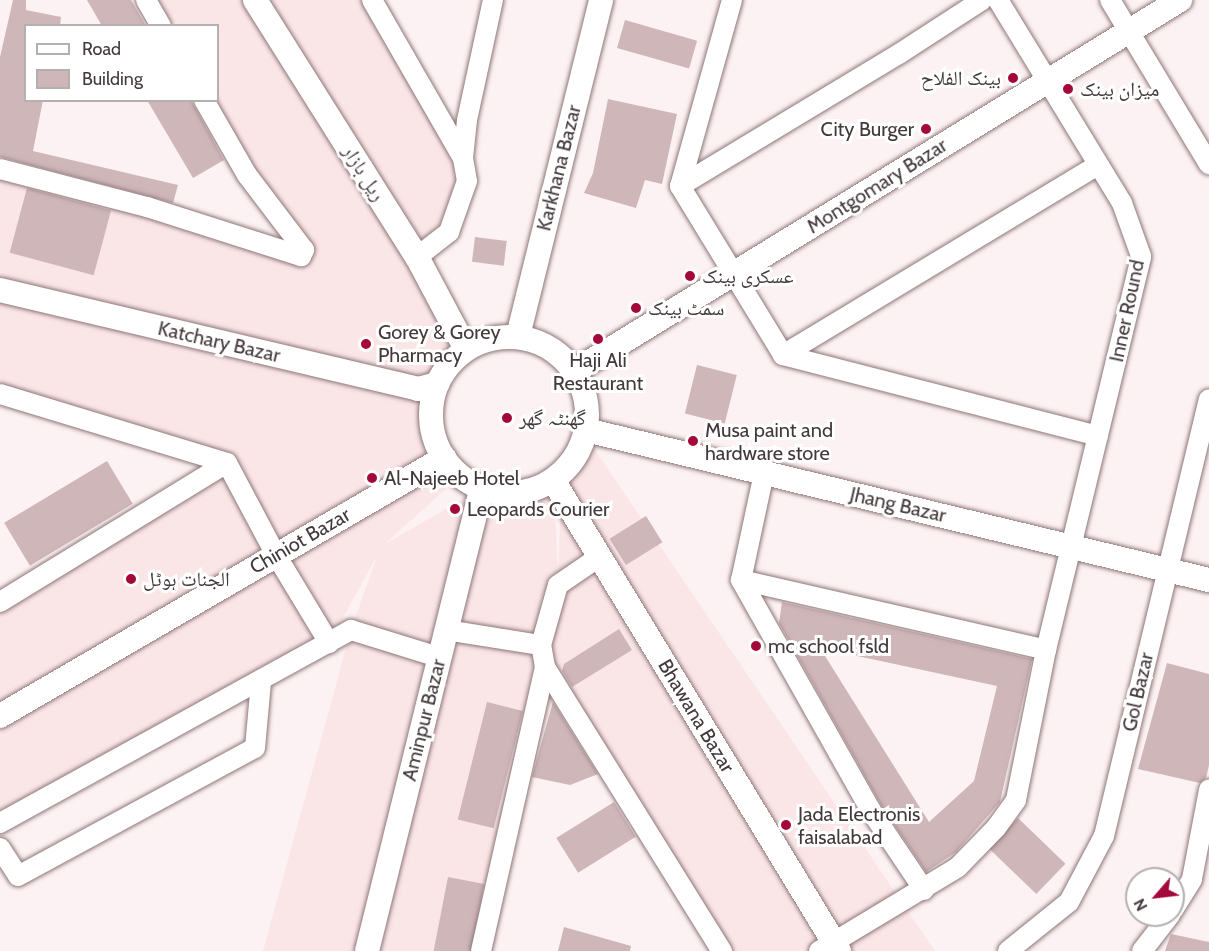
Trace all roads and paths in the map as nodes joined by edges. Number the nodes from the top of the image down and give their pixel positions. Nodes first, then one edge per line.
1 (146, 0) edge
2 (255, 0) edge
3 (372, 0) edge
4 (493, 0) edge
5 (601, 0) edge
6 (732, 0) edge
7 (982, 0) edge
8 (998, 0) edge
9 (1110, 0) edge
10 (1180, 0) edge
11 (160, 24) edge
12 (1129, 31) junction
13 (1047, 81) junction
14 (205, 102) edge
15 (463, 158) junction
16 (1209, 164) edge
17 (1098, 165) junction
18 (0, 169) edge
19 (680, 186) junction
20 (417, 257) junction
21 (733, 274) junction
22 (0, 290) edge
23 (518, 336) junction
24 (466, 349) junction
25 (783, 355) junction
26 (575, 371) junction
27 (437, 384) junction
28 (0, 394) edge
29 (1209, 399) edge
30 (586, 430) junction
31 (1098, 436) junction
32 (444, 458) junction
33 (227, 463) junction
34 (764, 473) junction
35 (553, 480) junction
36 (482, 489) junction
37 (1071, 546) junction
38 (276, 555) junction
39 (599, 557) junction
40 (1166, 569) junction
41 (741, 580) junction
42 (1209, 580) edge
43 (0, 602) edge
44 (446, 630) junction
45 (329, 643) junction
46 (541, 645) junction
47 (1046, 650) junction
48 (438, 657) junction
49 (545, 667) junction
50 (261, 682) junction
51 (0, 716) edge
52 (1209, 790) edge
53 (0, 823) edge
54 (0, 848) edge
55 (924, 890) junction
56 (1185, 890) edge
57 (1161, 927) edge
58 (830, 948) edge
59 (367, 951) edge
60 (481, 951) edge
61 (722, 951) edge
62 (1008, 951) edge
63 (1142, 951) edge

1 - 11 street
2 - 20 street, ریل بازار
3 - 15 street
4 - 15 street
5 - 23 street, Karkhana Bazar
6 - 19 street
7 - 19 street
8 - 13 street, Inner Round
9 - 12 street
10 - 12 street, Montgomary Bazar
12 - 13 street, Montgomary Bazar
12 - 16 street
13 - 17 street, Inner Round
13 - 21 street, Montgomary Bazar
14 - 18 street
15 - 20 street
17 - 25 street
17 - 31 street, Inner Round
19 - 21 street
20 - 24 street, ریل بازار
21 - 25 street
21 - 26 street, Montgomary Bazar
22 - 27 street, Katchary Bazar
23 - 24 street
23 - 26 street
24 - 27 street
25 - 31 street
26 - 30 street
27 - 32 street
28 - 33 street
29 - 40 street, Gol Bazar
30 - 34 street, Jhang Bazar
30 - 35 street
31 - 37 street, Inner Round
32 - 36 street
32 - 38 street, Chiniot Bazar
33 - 38 street
33 - 43 street
34 - 37 street, Jhang Bazar
34 - 41 street
35 - 36 street
35 - 39 street, Bhawana Bazar
36 - 44 street, Aminpur Bazar
37 - 40 street, Jhang Bazar
37 - 47 street, Inner Round
38 - 45 street
38 - 51 street, Chiniot Bazar
39 - 46 street
39 - 58 street, Bhawana Bazar
40 - 42 street, Jhang Bazar
40 - 62 street, Gol Bazar
41 - 47 street
41 - 55 street
44 - 46 street
44 - 48 street, Aminpur Bazar
45 - 48 street
45 - 50 street
46 - 49 street
47 - 55 street, Inner Round
48 - 59 street, Aminpur Bazar
49 - 60 street
49 - 61 street
50 - 53 street
50 - 54 street
52 - 56 street
55 - 58 street, Inner Round
57 - 63 street

